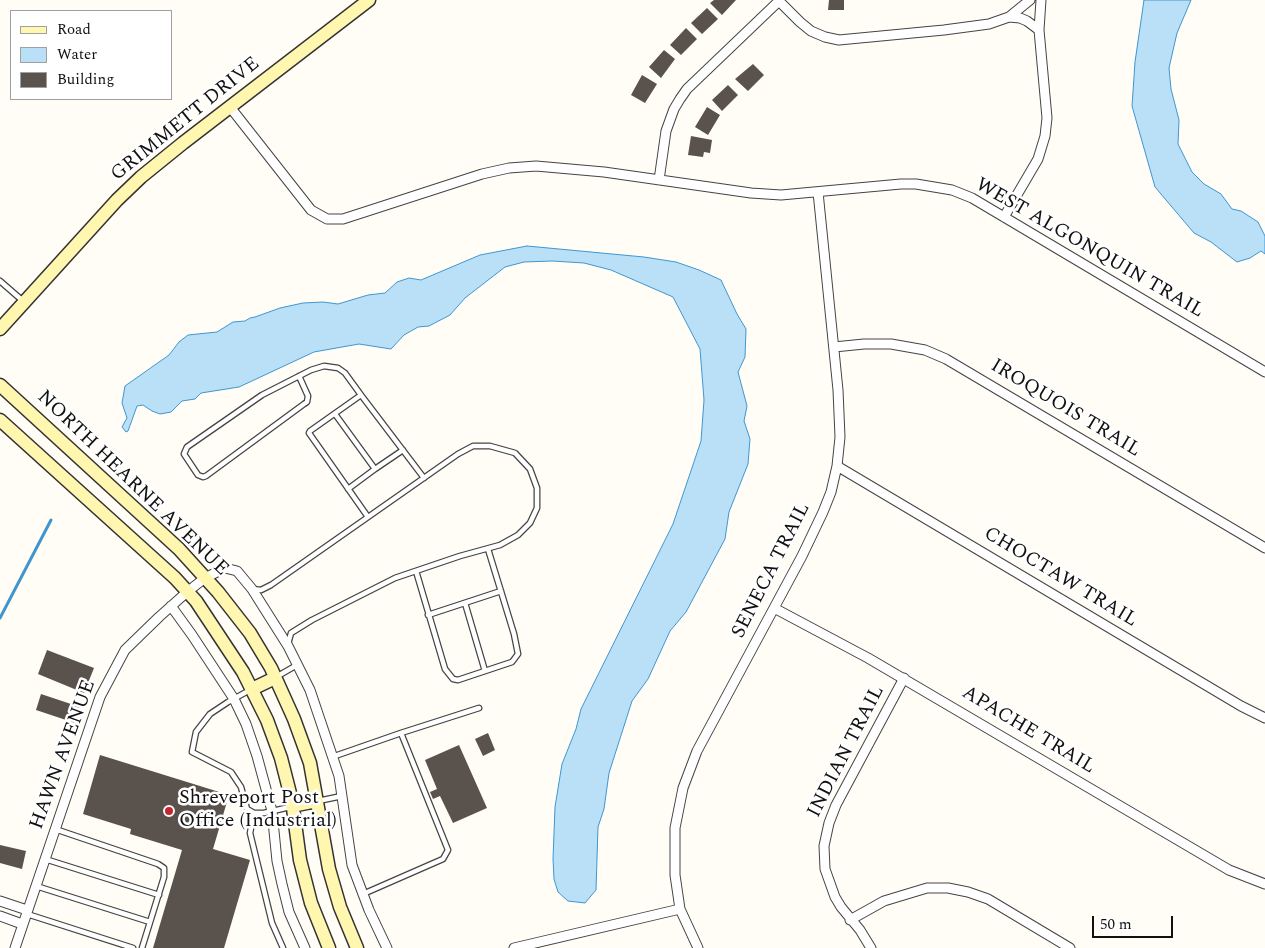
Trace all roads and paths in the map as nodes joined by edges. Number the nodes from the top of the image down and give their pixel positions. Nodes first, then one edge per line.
1 (369, 0) edge
2 (779, 0) edge
3 (1030, 0) edge
4 (1041, 0) edge
5 (1009, 17) junction
6 (1039, 30) junction
7 (230, 107) junction
8 (659, 180) junction
9 (818, 192) junction
10 (1004, 217) junction
11 (0, 281) edge
12 (24, 302) junction
13 (0, 329) edge
14 (834, 347) junction
15 (1265, 372) edge
16 (299, 376) junction
17 (0, 384) edge
18 (361, 395) junction
19 (335, 414) junction
20 (0, 420) edge
21 (403, 450) junction
22 (838, 466) junction
23 (376, 469) junction
24 (424, 478) junction
25 (348, 489) junction
26 (368, 517) junction
27 (488, 548) junction
28 (1265, 548) edge
29 (416, 571) junction
30 (205, 578) junction
31 (252, 589) junction
32 (501, 591) junction
33 (187, 592) junction
34 (465, 603) junction
35 (171, 606) junction
36 (774, 608) junction
37 (428, 615) junction
38 (288, 646) junction
39 (297, 664) junction
40 (485, 671) junction
41 (275, 678) junction
42 (904, 678) junction
43 (252, 689) junction
44 (234, 699) junction
45 (479, 708) dead end
46 (1265, 718) edge
47 (401, 734) junction
48 (332, 757) junction
49 (342, 796) junction
50 (317, 801) junction
51 (292, 806) junction
52 (272, 811) junction
53 (254, 813) junction
54 (55, 829) junction
55 (45, 859) junction
56 (1265, 884) edge
57 (36, 886) junction
58 (363, 894) junction
59 (159, 895) junction
60 (0, 901) edge
61 (680, 909) junction
62 (27, 912) junction
63 (0, 916) edge
64 (850, 920) junction
65 (150, 922) junction
66 (22, 924) junction
67 (520, 947) edge
68 (15, 948) edge
69 (133, 948) edge
70 (142, 948) edge
71 (283, 948) edge
72 (305, 948) edge
73 (329, 948) edge
74 (357, 948) edge
75 (386, 948) edge
76 (698, 948) edge
77 (871, 948) edge
78 (1070, 948) edge

1 - 7 street, GRIMMETT DRIVE
2 - 5 street
2 - 8 street
3 - 5 street
4 - 6 street
5 - 6 street
6 - 10 street
7 - 8 street, WEST ALGONQUIN TRAIL
7 - 12 street, GRIMMETT DRIVE
8 - 9 street, WEST ALGONQUIN TRAIL
9 - 10 street, WEST ALGONQUIN TRAIL
9 - 14 street, SENECA TRAIL
10 - 15 street, WEST ALGONQUIN TRAIL
11 - 12 lane
12 - 13 street, GRIMMETT DRIVE
14 - 22 street, SENECA TRAIL
14 - 28 street, IROQUOIS TRAIL
16 - 16 lane
16 - 18 lane
17 - 30 street, NORTH HEARNE AVENUE
18 - 19 lane
18 - 21 lane
19 - 23 lane
19 - 25 lane
20 - 33 street, NORTH HEARNE AVENUE
21 - 23 lane
21 - 24 lane
22 - 36 street, SENECA TRAIL
22 - 46 street, CHOCTAW TRAIL
23 - 25 lane
24 - 26 lane
24 - 27 lane
25 - 26 lane
26 - 31 lane
27 - 29 lane
27 - 32 lane
29 - 37 lane
29 - 38 lane
30 - 31 street, HAWN AVENUE
30 - 33 street, HAWN AVENUE
30 - 41 street, NORTH HEARNE AVENUE
31 - 38 street, HAWN AVENUE
32 - 34 lane
32 - 40 lane
33 - 35 street, HAWN AVENUE
33 - 43 street, NORTH HEARNE AVENUE
34 - 37 lane
34 - 40 lane
35 - 44 street
35 - 54 street, HAWN AVENUE
36 - 42 street, APACHE TRAIL
36 - 61 street, SENECA TRAIL
37 - 40 lane
38 - 39 street, HAWN AVENUE
39 - 41 lane
39 - 48 street, HAWN AVENUE
41 - 43 street
41 - 50 street, NORTH HEARNE AVENUE
42 - 56 street, APACHE TRAIL
42 - 64 street, INDIAN TRAIL
43 - 44 lane
43 - 51 street, NORTH HEARNE AVENUE
44 - 52 street
44 - 53 lane
45 - 47 lane
47 - 48 lane
47 - 58 lane
48 - 49 street, HAWN AVENUE
49 - 50 lane
49 - 58 street, HAWN AVENUE
50 - 51 street
50 - 74 street, NORTH HEARNE AVENUE
51 - 52 lane
51 - 73 street, NORTH HEARNE AVENUE
52 - 53 lane
52 - 72 street
53 - 71 lane
54 - 55 street, HAWN AVENUE
54 - 59 lane
55 - 57 street, HAWN AVENUE
55 - 59 lane
57 - 62 street, HAWN AVENUE
57 - 65 lane
58 - 75 street, HAWN AVENUE
59 - 65 lane
60 - 62 street
61 - 67 street
61 - 76 street, SENECA TRAIL
62 - 66 street, HAWN AVENUE
62 - 69 lane
63 - 66 street
64 - 77 street, INDIAN TRAIL
64 - 78 street
65 - 70 lane
66 - 68 street, HAWN AVENUE

